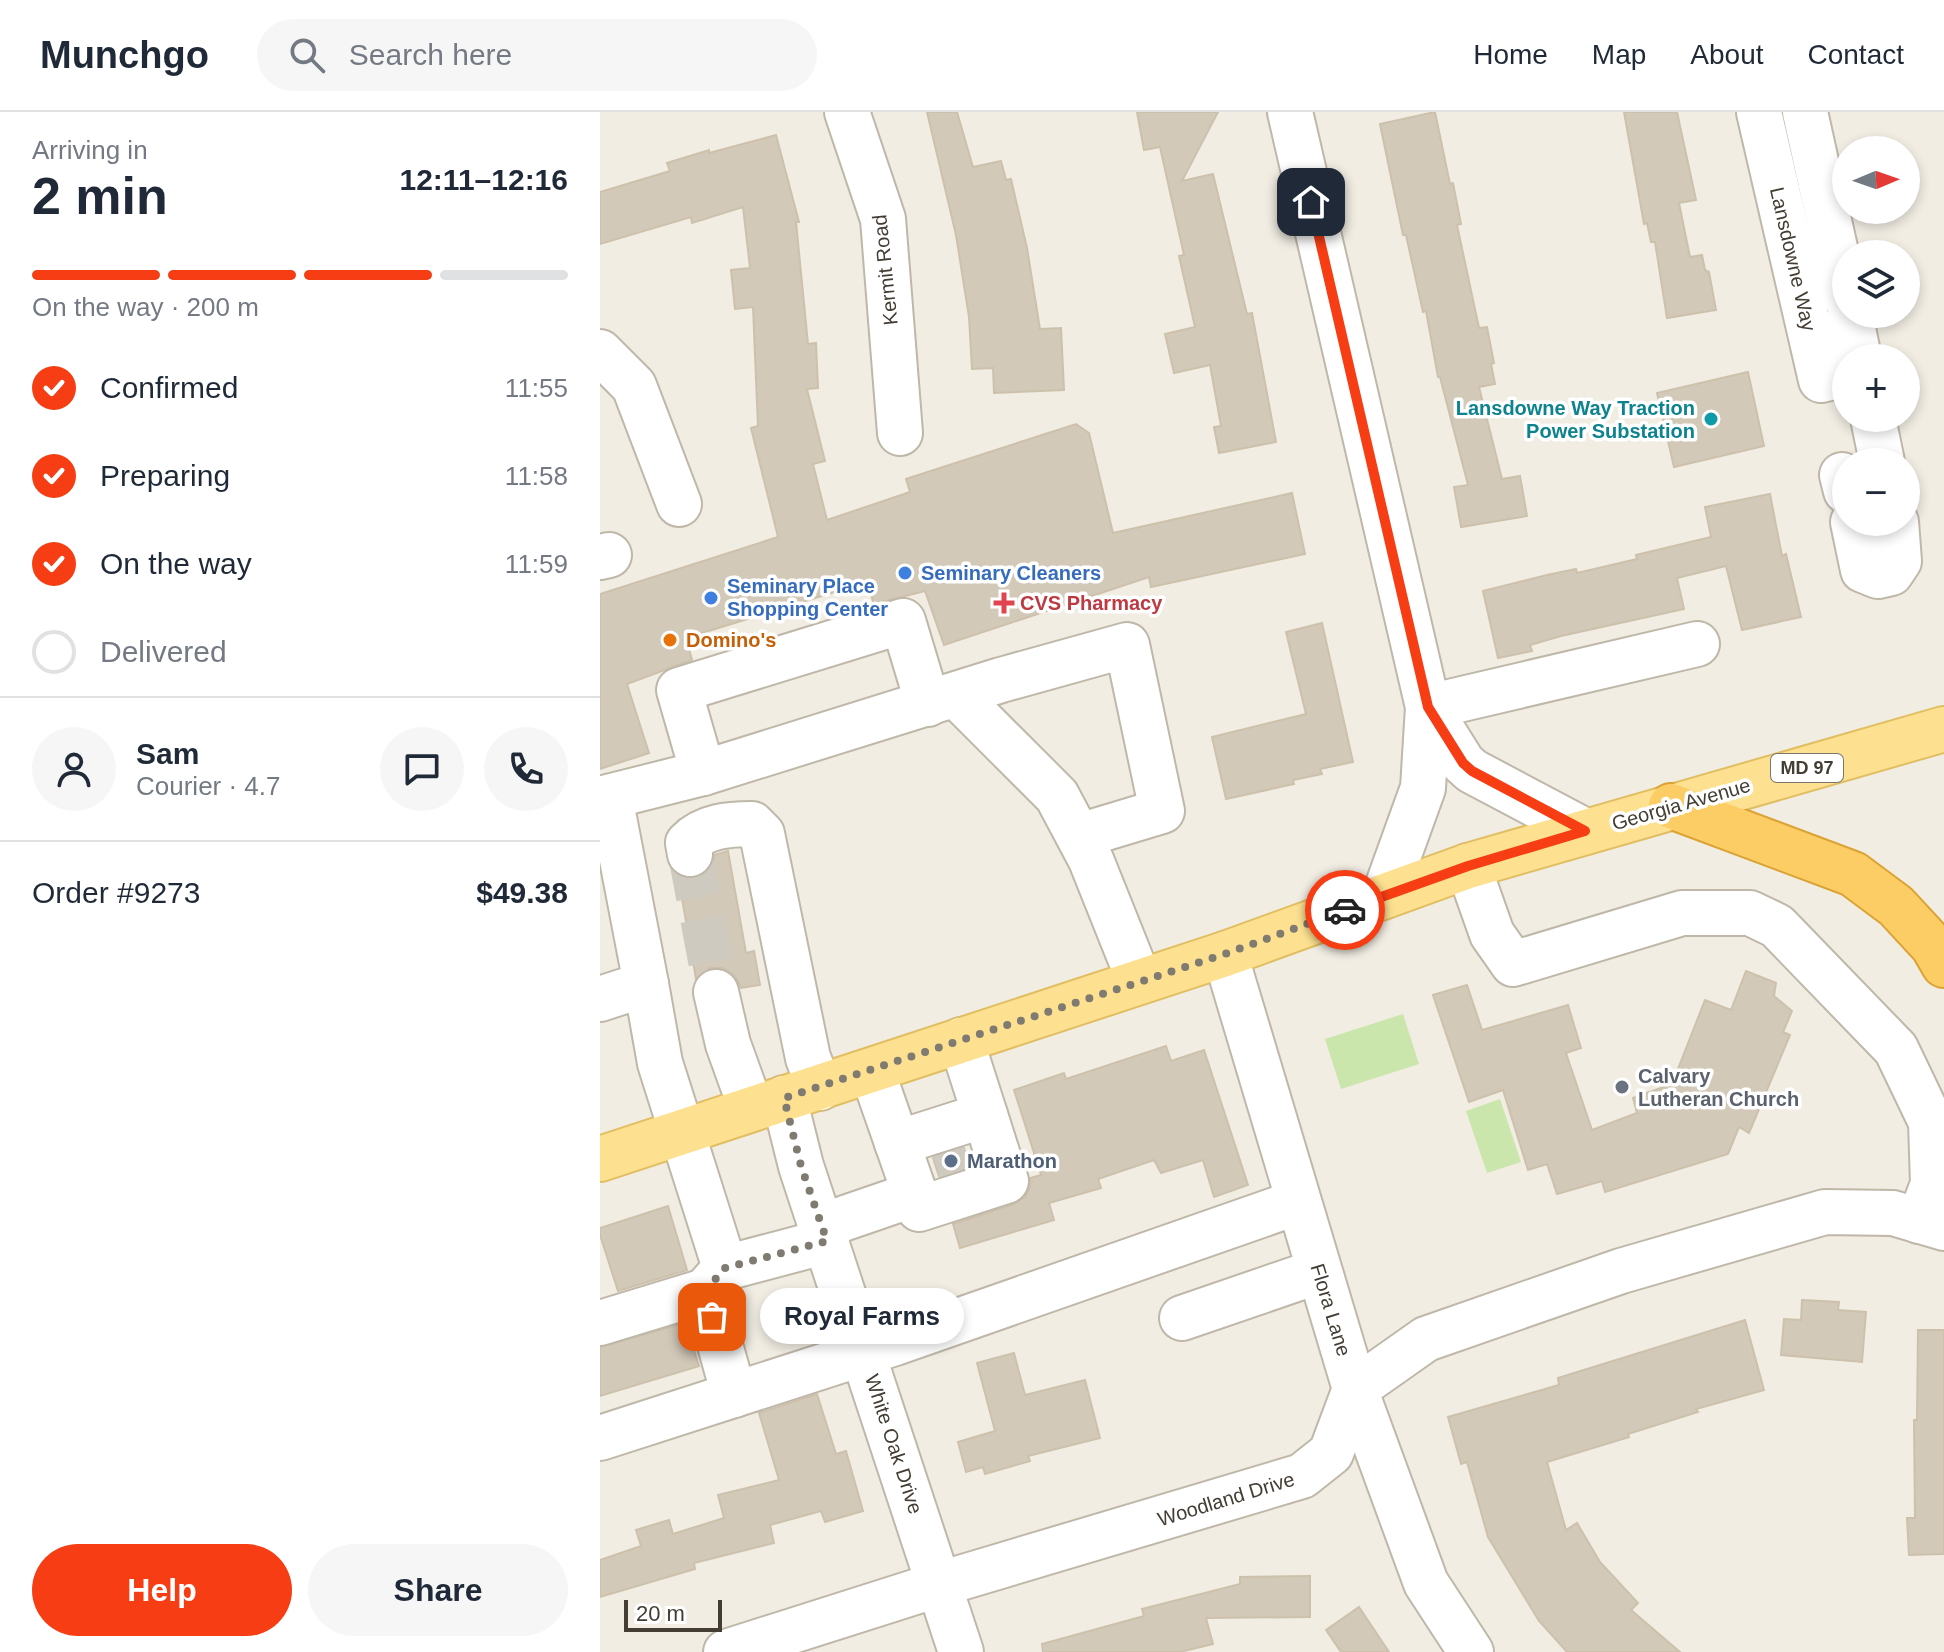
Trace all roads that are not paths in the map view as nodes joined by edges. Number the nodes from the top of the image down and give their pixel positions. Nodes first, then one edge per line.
1 (847, 112) edge
2 (1290, 112) edge
3 (1759, 112) edge
4 (1805, 112) edge
5 (1833, 240) edge
6 (600, 352) edge
7 (1832, 377) edge
8 (900, 433) dead end
9 (679, 504) dead end
10 (1856, 536) edge
11 (1897, 536) edge
12 (1697, 644) dead end
13 (942, 699) junction
14 (1428, 707) junction
15 (1944, 729) edge
16 (703, 773) junction
17 (605, 798) edge
18 (1671, 806) junction
19 (1585, 831) junction
20 (1079, 836) junction
21 (690, 854) dead end
22 (1468, 866) junction
23 (1384, 896) junction
24 (1225, 954) junction
25 (1944, 965) edge
26 (1139, 980) junction
27 (646, 984) junction
28 (716, 992) tunnel mouth
29 (600, 999) edge
30 (961, 1040) junction
31 (872, 1071) junction
32 (785, 1098) junction
33 (683, 1131) junction
34 (943, 1157) junction
35 (600, 1159) edge
36 (1298, 1202) junction
37 (1932, 1224) edge
38 (824, 1234) junction
39 (1319, 1271) junction
40 (715, 1279) junction
41 (1182, 1318) dead end
42 (600, 1323) edge
43 (864, 1352) junction
44 (1355, 1389) junction
45 (734, 1395) junction
46 (600, 1438) edge
47 (940, 1584) junction
48 (726, 1652) edge
49 (961, 1652) edge
50 (1471, 1652) edge

1 - 8 street, Kermit Road
2 - 14 street
3 - 7 street, Lansdowne Way
4 - 5 street
6 - 9 street
10 - 11 street
12 - 14 street
13 - 16 street
13 - 16 street
13 - 20 street
13 - 20 street
14 - 19 street
14 - 23 street
15 - 18 main road, Georgia Avenue / MD 97
16 - 17 street
17 - 27 street
18 - 19 main road, Georgia Avenue / MD 97
18 - 25 highway
19 - 22 main road, Georgia Avenue / MD 97
20 - 26 street
21 - 32 street
22 - 23 main road, Georgia Avenue / MD 97
22 - 37 street
23 - 24 main road, Georgia Avenue / MD 97
24 - 26 main road, Georgia Avenue / MD 97
24 - 36 street, Flora Lane
26 - 30 main road, Georgia Avenue / MD 97
27 - 29 street
27 - 33 street
28 - 32 street
30 - 31 main road, Georgia Avenue / MD 97
30 - 34 street
31 - 32 main road, Georgia Avenue / MD 97
31 - 34 street
32 - 33 main road, Georgia Avenue / MD 97
32 - 38 street, White Oak Drive
33 - 35 main road, Georgia Avenue / MD 97
33 - 40 street
34 - 38 street
36 - 39 street, Flora Lane
36 - 43 street
37 - 44 street
38 - 40 street
38 - 43 street, White Oak Drive
39 - 41 street
39 - 44 street, Flora Lane
40 - 42 street
40 - 45 street
43 - 45 street
43 - 47 street, White Oak Drive
44 - 47 street, Woodland Drive
44 - 50 street, Flora Lane
45 - 46 street
47 - 48 street, Woodland Drive
47 - 49 street, White Oak Drive

